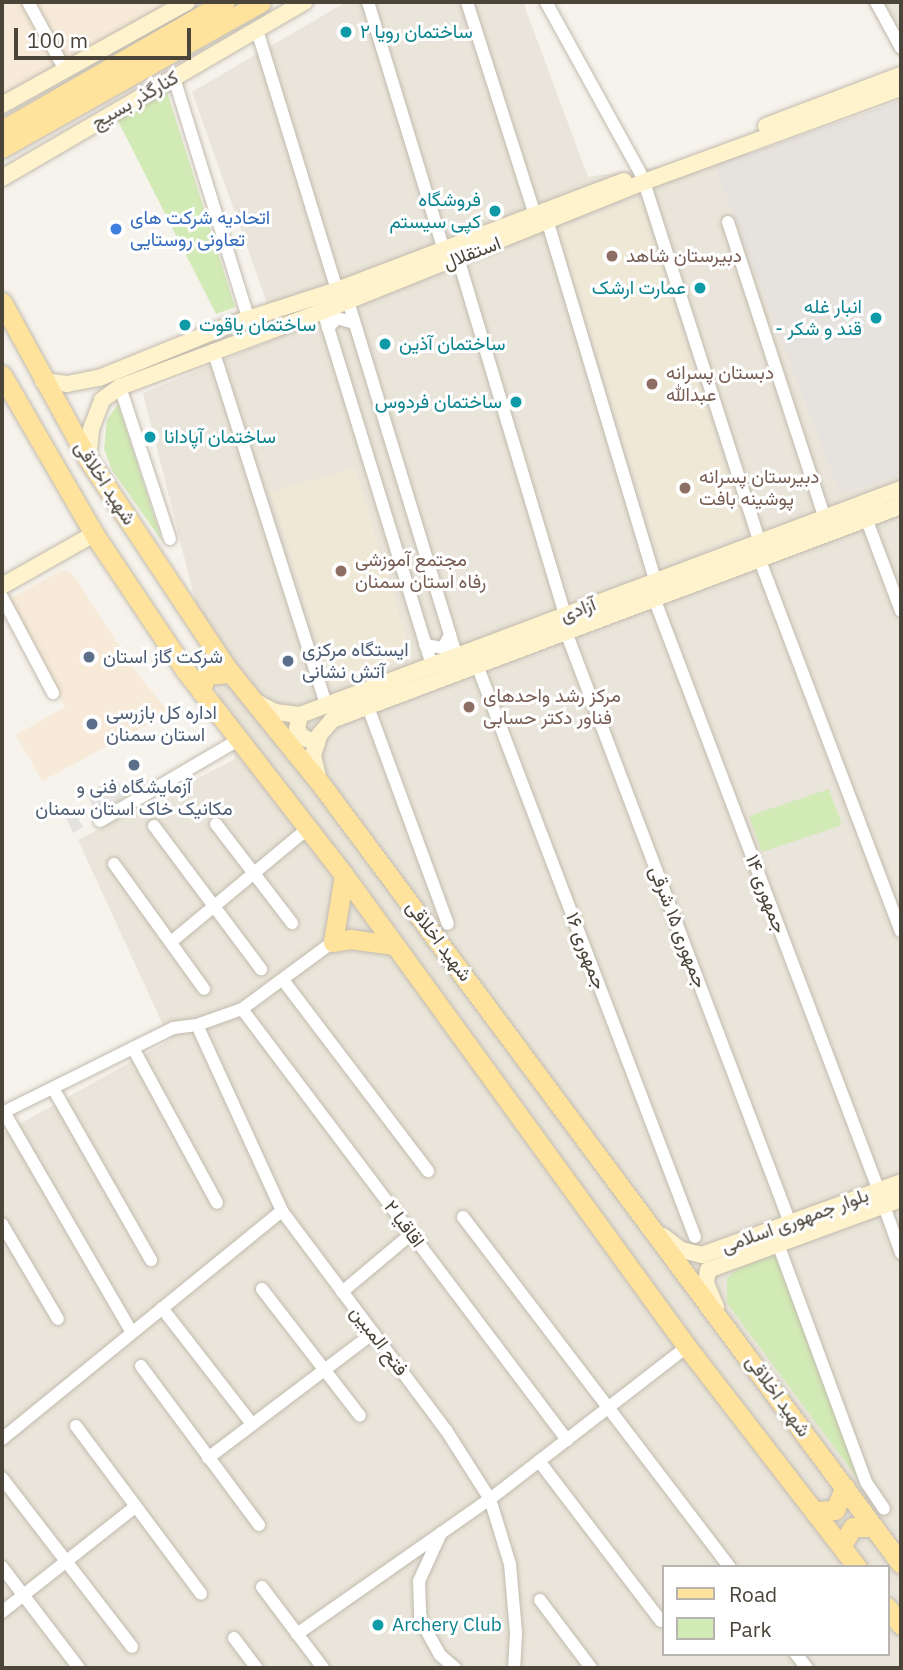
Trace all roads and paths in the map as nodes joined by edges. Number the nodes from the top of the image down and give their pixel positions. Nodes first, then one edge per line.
1 (28, 2) edge
2 (187, 2) edge
3 (225, 2) edge
4 (261, 2) edge
5 (305, 2) edge
6 (368, 2) edge
7 (467, 2) edge
8 (546, 2) edge
9 (876, 2) edge
10 (257, 30) junction
11 (901, 48) edge
12 (65, 69) junction
13 (901, 75) edge
14 (174, 78) junction
15 (901, 88) edge
16 (2, 104) edge
17 (789, 123) junction
18 (2, 130) edge
19 (2, 148) edge
20 (2, 178) edge
21 (642, 178) junction
22 (541, 219) junction
23 (728, 222) dead end
24 (443, 247) junction
25 (458, 258) junction
26 (388, 278) junction
27 (342, 296) junction
28 (2, 302) edge
29 (323, 311) junction
30 (248, 320) junction
31 (354, 323) junction
32 (328, 328) junction
33 (213, 350) junction
34 (2, 375) edge
35 (43, 381) junction
36 (85, 381) junction
37 (120, 387) junction
38 (102, 400) junction
39 (88, 459) junction
40 (901, 489) edge
41 (901, 506) edge
42 (824, 516) junction
43 (866, 518) junction
44 (94, 534) junction
45 (170, 539) dead end
46 (759, 541) junction
47 (760, 558) junction
48 (655, 580) junction
49 (2, 586) edge
50 (2, 597) edge
51 (654, 598) junction
52 (614, 604) junction
53 (901, 611) edge
54 (565, 614) junction
55 (201, 629) junction
56 (566, 632) junction
57 (450, 635) junction
58 (425, 645) junction
59 (172, 650) junction
60 (456, 656) junction
61 (432, 665) junction
62 (477, 665) junction
63 (231, 673) junction
64 (201, 691) junction
65 (53, 693) dead end
66 (254, 701) junction
67 (326, 705) junction
68 (368, 707) junction
69 (299, 715) junction
70 (238, 740) junction
71 (317, 743) junction
72 (320, 783) junction
73 (100, 821) dead end
74 (216, 824) dead end
75 (154, 826) dead end
76 (307, 829) junction
77 (114, 864) dead end
78 (256, 873) junction
79 (344, 875) junction
80 (216, 908) junction
81 (292, 923) dead end
82 (448, 924) dead end
83 (901, 931) edge
84 (172, 942) junction
85 (334, 942) junction
86 (393, 945) junction
87 (261, 969) dead end
88 (283, 980) junction
89 (204, 989) dead end
90 (242, 1009) junction
91 (197, 1025) junction
92 (133, 1048) junction
93 (54, 1090) junction
94 (3, 1113) edge
95 (428, 1171) dead end
96 (901, 1182) edge
97 (881, 1198) junction
98 (901, 1199) edge
99 (216, 1203) dead end
100 (282, 1211) junction
101 (463, 1217) dead end
102 (790, 1223) junction
103 (2, 1224) edge
104 (654, 1228) junction
105 (411, 1234) junction
106 (695, 1237) dead end
107 (778, 1244) junction
108 (901, 1253) edge
109 (150, 1260) dead end
110 (705, 1263) junction
111 (262, 1289) dead end
112 (342, 1292) junction
113 (162, 1308) junction
114 (58, 1319) dead end
115 (722, 1319) junction
116 (132, 1333) junction
117 (373, 1333) junction
118 (687, 1347) junction
119 (141, 1366) dead end
120 (325, 1370) junction
121 (609, 1407) junction
122 (360, 1416) dead end
123 (252, 1424) junction
124 (76, 1426) dead end
125 (2, 1440) edge
126 (567, 1440) junction
127 (208, 1458) junction
128 (539, 1461) junction
129 (2, 1478) edge
130 (845, 1487) junction
131 (490, 1499) junction
132 (135, 1507) junction
133 (884, 1509) dead end
134 (815, 1511) junction
135 (259, 1525) dead end
136 (874, 1527) junction
137 (441, 1533) junction
138 (841, 1546) junction
139 (66, 1561) junction
140 (901, 1564) edge
141 (728, 1565) edge
142 (855, 1565) edge
143 (2, 1567) edge
144 (262, 1587) dead end
145 (201, 1594) dead end
146 (23, 1595) junction
147 (540, 1600) dead end
148 (889, 1610) edge
149 (2, 1612) edge
150 (661, 1621) dead end
151 (901, 1625) edge
152 (297, 1634) junction
153 (234, 1638) dead end
154 (132, 1647) dead end
155 (79, 1668) edge
156 (257, 1668) edge
157 (323, 1668) edge
158 (455, 1668) edge
159 (514, 1668) edge
160 (591, 1668) edge

1 - 12 street
2 - 12 street
3 - 18 main road
4 - 19 main road
5 - 10 street, کنارگذر بسیج
6 - 24 street
7 - 22 street
8 - 21 street
9 - 11 street
10 - 14 street, کنارگذر بسیج
10 - 27 street
12 - 16 street
13 - 17 street, استقلال
14 - 20 street, کنارگذر بسیج
14 - 30 street
15 - 17 street, استقلال
17 - 21 street, استقلال
21 - 22 street, استقلال
21 - 46 street
22 - 24 street, استقلال
22 - 25 street, استقلال
22 - 48 street
23 - 42 street
24 - 26 street, استقلال
25 - 26 street, استقلال
25 - 54 street
26 - 27 street, استقلال
27 - 29 street, استقلال
27 - 30 street, استقلال
27 - 31 street
28 - 35 main road, شهید اخلاقی
29 - 32 street
29 - 33 street, استقلال
30 - 36 street, استقلال
31 - 32 street
31 - 57 street
32 - 58 street
33 - 37 street, استقلال
33 - 67 street
34 - 44 main road, شهید اخلاقی
35 - 36 street, استقلال
35 - 39 main road, شهید اخلاقی
36 - 38 street
37 - 38 street, استقلال
37 - 45 street
38 - 39 street
39 - 55 main road, شهید اخلاقی
40 - 42 street, آزادی
41 - 43 street, آزادی
42 - 46 street, آزادی
43 - 47 street, آزادی
43 - 53 street
44 - 49 street
44 - 59 main road, شهید اخلاقی
46 - 48 street, آزادی
47 - 51 street, آزادی
47 - 83 street
48 - 52 street, آزادی
50 - 65 street
51 - 52 street, آزادی
51 - 97 street, جمهوری ۱۴
52 - 54 street, آزادی
52 - 56 street, آزادی
54 - 60 street, آزادی
55 - 59 main road
55 - 63 main road, شهید اخلاقی
56 - 62 street, آزادی
56 - 102 street, جمهوری ۱۵ شرقی
57 - 58 street
57 - 60 street
58 - 61 street
59 - 64 main road, شهید اخلاقی
60 - 61 street, آزادی
61 - 67 street, آزادی
62 - 68 street, آزادی
62 - 106 street, جمهوری ۱۶
63 - 64 main road
63 - 66 main road, شهید اخلاقی
64 - 70 main road, شهید اخلاقی
66 - 69 street
66 - 72 main road, شهید اخلاقی
67 - 69 street, آزادی
68 - 71 street, آزادی
68 - 82 street
69 - 71 street
70 - 73 street
70 - 76 main road, شهید اخلاقی
71 - 72 street
72 - 104 main road, شهید اخلاقی
74 - 78 street
75 - 80 street
76 - 78 street
76 - 79 main road, شهید اخلاقی
77 - 84 street
78 - 80 street
78 - 81 street
79 - 85 main road
79 - 86 main road, شهید اخلاقی
80 - 84 street
80 - 87 street
84 - 89 street
85 - 86 main road
85 - 88 street
86 - 118 main road, شهید اخلاقی
88 - 90 street
88 - 95 street
90 - 91 street
90 - 105 street, اقاقیا ۲
91 - 92 street
91 - 100 street, فتح المبین
92 - 93 street
92 - 99 street
93 - 94 street
93 - 109 street
94 - 116 street
96 - 97 street, بلوار جمهوری اسلامی
97 - 98 street, بلوار جمهوری اسلامی
97 - 102 street, بلوار جمهوری اسلامی
97 - 107 street, بلوار جمهوری اسلامی
97 - 108 street, جمهوری ۱۴
100 - 112 street, فتح المبین
100 - 113 street
101 - 121 street
102 - 110 street, بلوار جمهوری اسلامی
103 - 114 street
104 - 110 street, بلوار جمهوری اسلامی
104 - 115 main road, شهید اخلاقی
105 - 112 street
105 - 126 street, اقاقیا ۲
107 - 110 street, بلوار جمهوری اسلامی
107 - 133 street
110 - 115 street, بلوار جمهوری اسلامی
111 - 120 street
112 - 117 street, فتح المبین
113 - 116 street
113 - 123 street
115 - 130 main road, شهید اخلاقی
116 - 125 street
117 - 120 street
117 - 131 street, فتح المبین
118 - 121 street
118 - 134 main road, شهید اخلاقی
119 - 127 street
120 - 122 street
120 - 123 street
121 - 126 street
121 - 141 street
123 - 127 street
124 - 132 street
126 - 128 street
127 - 135 street
128 - 131 street
128 - 150 street
129 - 139 street
130 - 134 main road
130 - 136 main road, شهید اخلاقی
131 - 137 street
131 - 159 street, فتح المبین
132 - 139 street
132 - 145 street
134 - 138 main road, شهید اخلاقی
136 - 138 main road
136 - 140 main road, شهید اخلاقی
137 - 152 street
137 - 158 street
138 - 142 main road, شهید اخلاقی
139 - 146 street
139 - 154 street
143 - 146 street
144 - 152 street
146 - 149 street
146 - 155 street
147 - 160 street
148 - 151 main road
152 - 157 street
153 - 156 street

